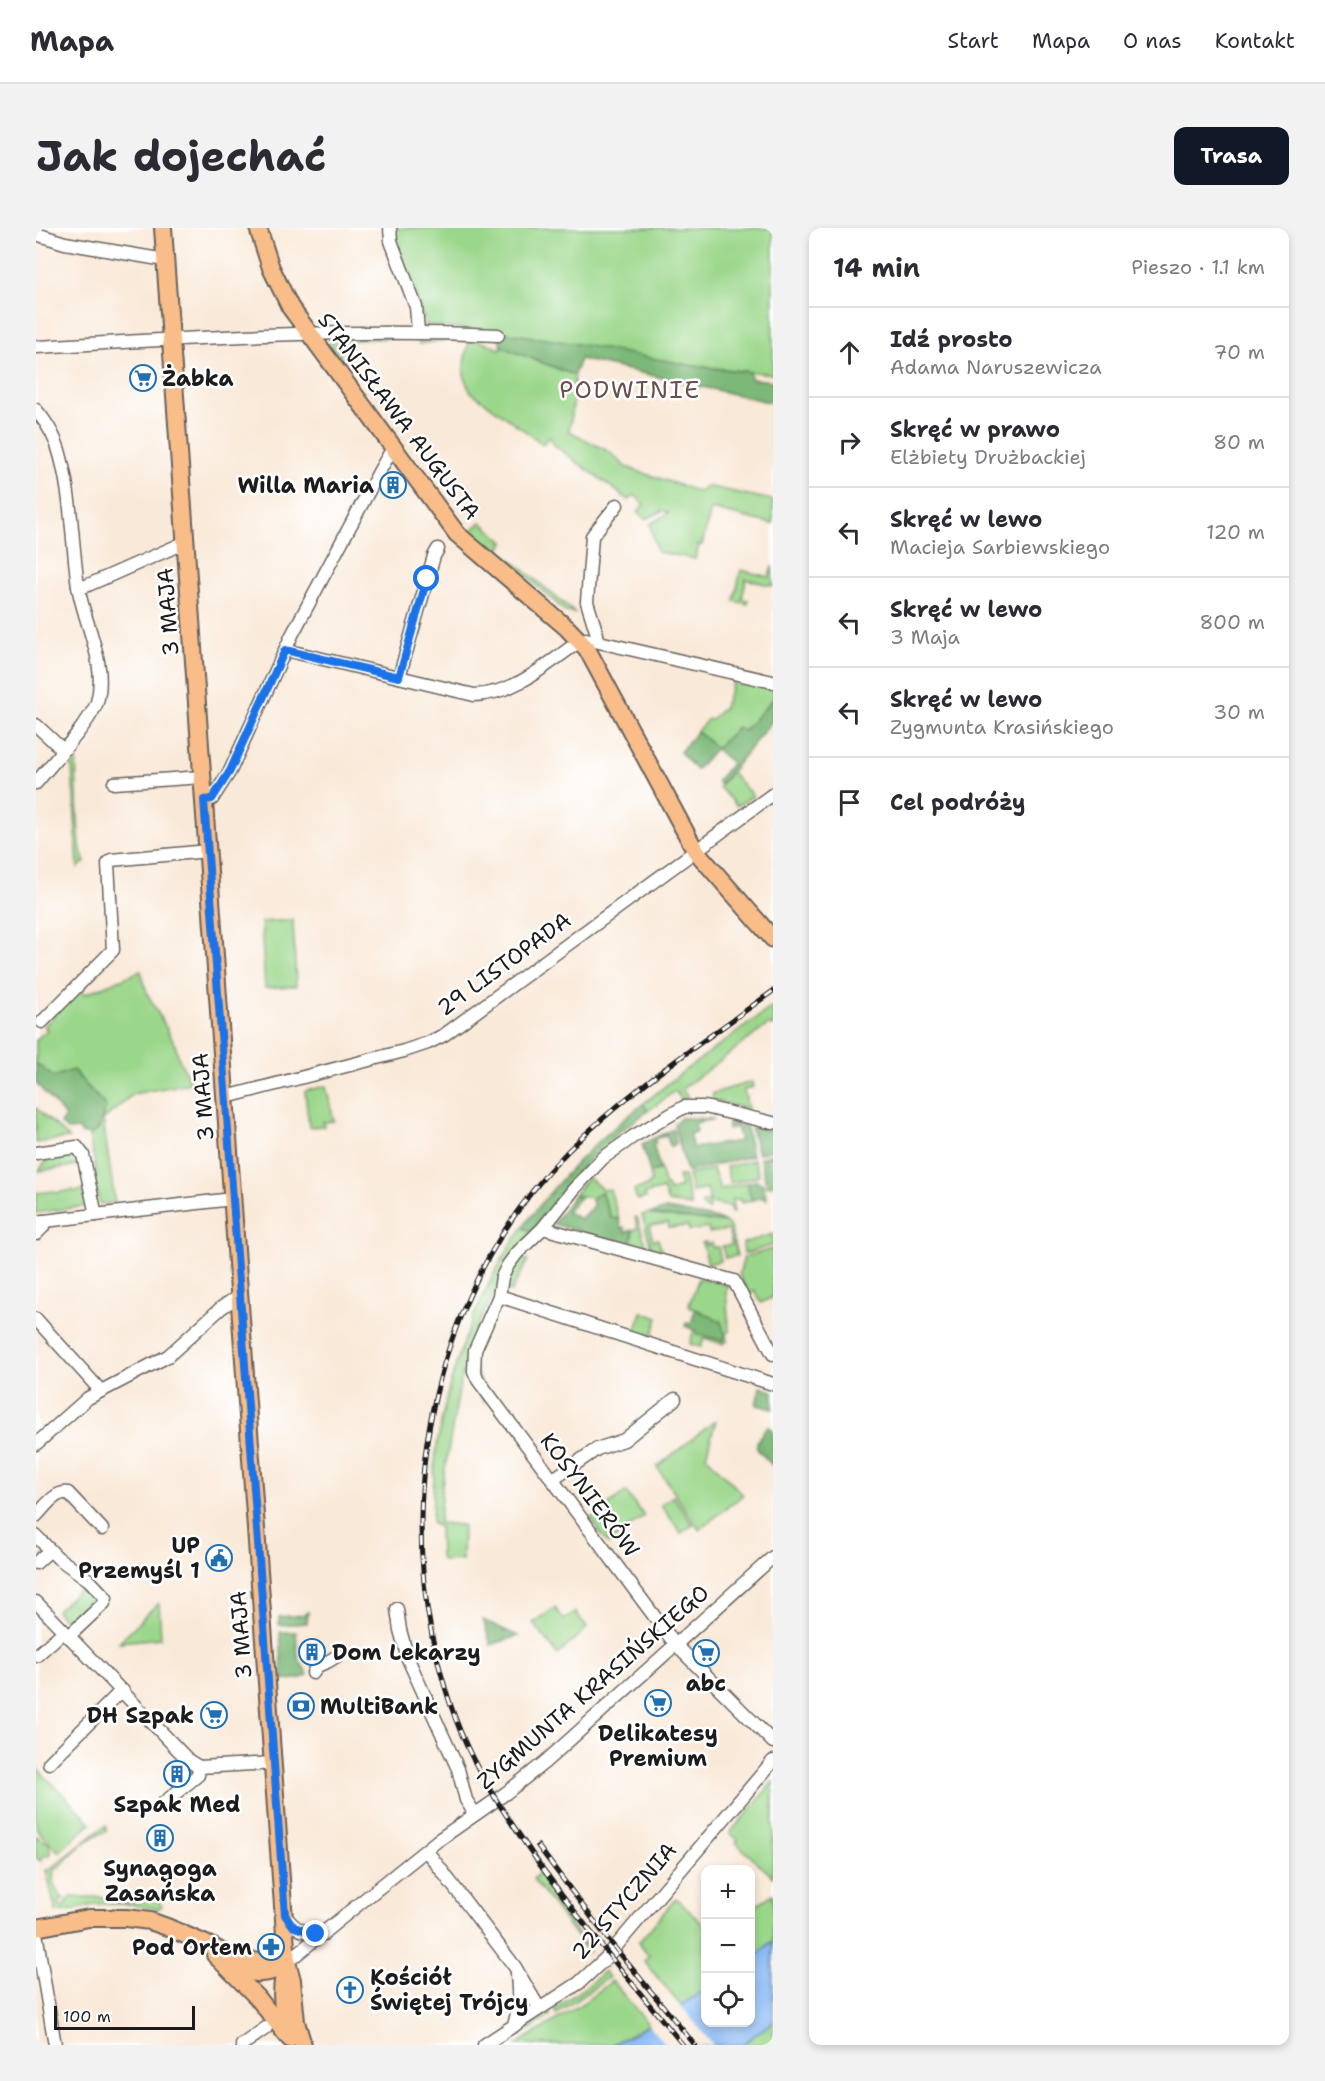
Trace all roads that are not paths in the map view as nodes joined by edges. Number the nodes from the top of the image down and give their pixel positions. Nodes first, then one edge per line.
1 (163, 228) edge
2 (258, 228) edge
3 (390, 228) edge
4 (36, 234) edge
5 (165, 260) junction
6 (418, 332) junction
7 (309, 333) junction
8 (498, 335) dead end
9 (172, 339) junction
10 (36, 347) edge
11 (36, 410) edge
12 (394, 450) junction
13 (617, 505) dead end
14 (186, 542) junction
15 (438, 549) dead end
16 (78, 587) junction
17 (588, 640) junction
18 (609, 645) junction
19 (285, 650) junction
20 (596, 664) junction
21 (399, 677) junction
22 (773, 682) edge
23 (36, 725) edge
24 (63, 750) junction
25 (203, 777) junction
26 (36, 783) edge
27 (114, 783) dead end
28 (773, 794) edge
29 (204, 800) junction
30 (695, 850) junction
31 (208, 851) junction
32 (773, 939) edge
33 (42, 1022) dead end
34 (226, 1097) junction
35 (773, 1123) edge
36 (36, 1153) edge
37 (232, 1199) junction
38 (96, 1215) junction
39 (40, 1222) edge
40 (543, 1228) junction
41 (36, 1233) edge
42 (500, 1296) junction
43 (240, 1299) junction
44 (36, 1319) edge
45 (773, 1354) edge
46 (773, 1384) edge
47 (100, 1390) junction
48 (675, 1399) dead end
49 (36, 1444) edge
50 (552, 1480) junction
51 (36, 1516) edge
52 (102, 1529) dead end
53 (36, 1536) edge
54 (50, 1550) junction
55 (773, 1557) edge
56 (36, 1563) edge
57 (36, 1602) edge
58 (397, 1609) dead end
59 (65, 1634) junction
60 (675, 1644) junction
61 (36, 1656) edge
62 (333, 1657) dead end
63 (313, 1673) dead end
64 (123, 1691) junction
65 (773, 1742) edge
66 (773, 1761) edge
67 (49, 1763) dead end
68 (273, 1763) junction
69 (199, 1767) junction
70 (160, 1806) dead end
71 (475, 1814) junction
72 (426, 1850) junction
73 (285, 1915) junction
74 (36, 1930) edge
75 (324, 1934) junction
76 (203, 1944) junction
77 (219, 1958) junction
78 (287, 1962) junction
79 (515, 1967) junction
80 (540, 2008) junction
81 (513, 2026) junction
82 (266, 2028) dead end
83 (295, 2043) edge
84 (55, 2045) edge
85 (242, 2045) edge
86 (484, 2045) edge

1 - 5 main road, 3 MAJA
2 - 7 main road, STANISŁAWA AUGUSTA
3 - 6 street
4 - 5 street
5 - 9 main road, 3 MAJA
6 - 7 street
6 - 8 street
7 - 9 street
7 - 12 main road, STANISŁAWA AUGUSTA
9 - 10 street
9 - 14 main road, 3 MAJA
11 - 16 street
12 - 17 main road, STANISŁAWA AUGUSTA
12 - 19 street
13 - 17 street
14 - 16 street
14 - 25 main road, 3 MAJA
15 - 21 street
16 - 24 street
17 - 18 street, STANISŁAWA AUGUSTA
17 - 20 main road
17 - 21 street
18 - 20 street
18 - 22 street, STANISŁAWA AUGUSTA
19 - 21 street
19 - 29 street
20 - 30 main road
23 - 24 street
24 - 26 street
25 - 27 street
25 - 29 main road, 3 MAJA
28 - 30 street, 29 LISTOPADA
29 - 31 main road, 3 MAJA
30 - 32 main road
30 - 34 street, 29 LISTOPADA
31 - 33 street
31 - 34 main road, 3 MAJA
34 - 37 main road, 3 MAJA
35 - 40 street
36 - 38 street
37 - 38 street
37 - 43 main road, 3 MAJA
38 - 39 street
39 - 41 street
40 - 42 street
40 - 45 street
42 - 46 street
42 - 50 street, KOSYNIERÓW
43 - 47 street
43 - 68 main road, 3 MAJA
44 - 47 street
47 - 49 street
48 - 50 street
50 - 60 street, KOSYNIERÓW
51 - 52 street
53 - 54 street
54 - 56 street
54 - 59 street
55 - 60 street, ZYGMUNTA KRASIŃSKIEGO
57 - 59 street
58 - 71 street
59 - 61 street
59 - 64 street
60 - 65 street, KOSYNIERÓW
60 - 71 street, ZYGMUNTA KRASIŃSKIEGO
62 - 63 street
64 - 67 street
64 - 69 street
66 - 80 street, 22 STYCZNIA
68 - 69 street
68 - 73 main road, 3 MAJA
69 - 70 street
71 - 72 street, ZYGMUNTA KRASIŃSKIEGO
72 - 75 street, ZYGMUNTA KRASIŃSKIEGO
72 - 79 street
73 - 75 street
73 - 78 main road, 3 MAJA
74 - 76 main road
74 - 84 street
75 - 78 street, ZYGMUNTA KRASIŃSKIEGO
76 - 77 main road
76 - 78 main road
77 - 78 main road
77 - 83 main road
78 - 83 main road, 3 MAJA
79 - 80 street
79 - 81 street
80 - 81 street, 22 STYCZNIA
81 - 86 street, 22 STYCZNIA
82 - 85 street

